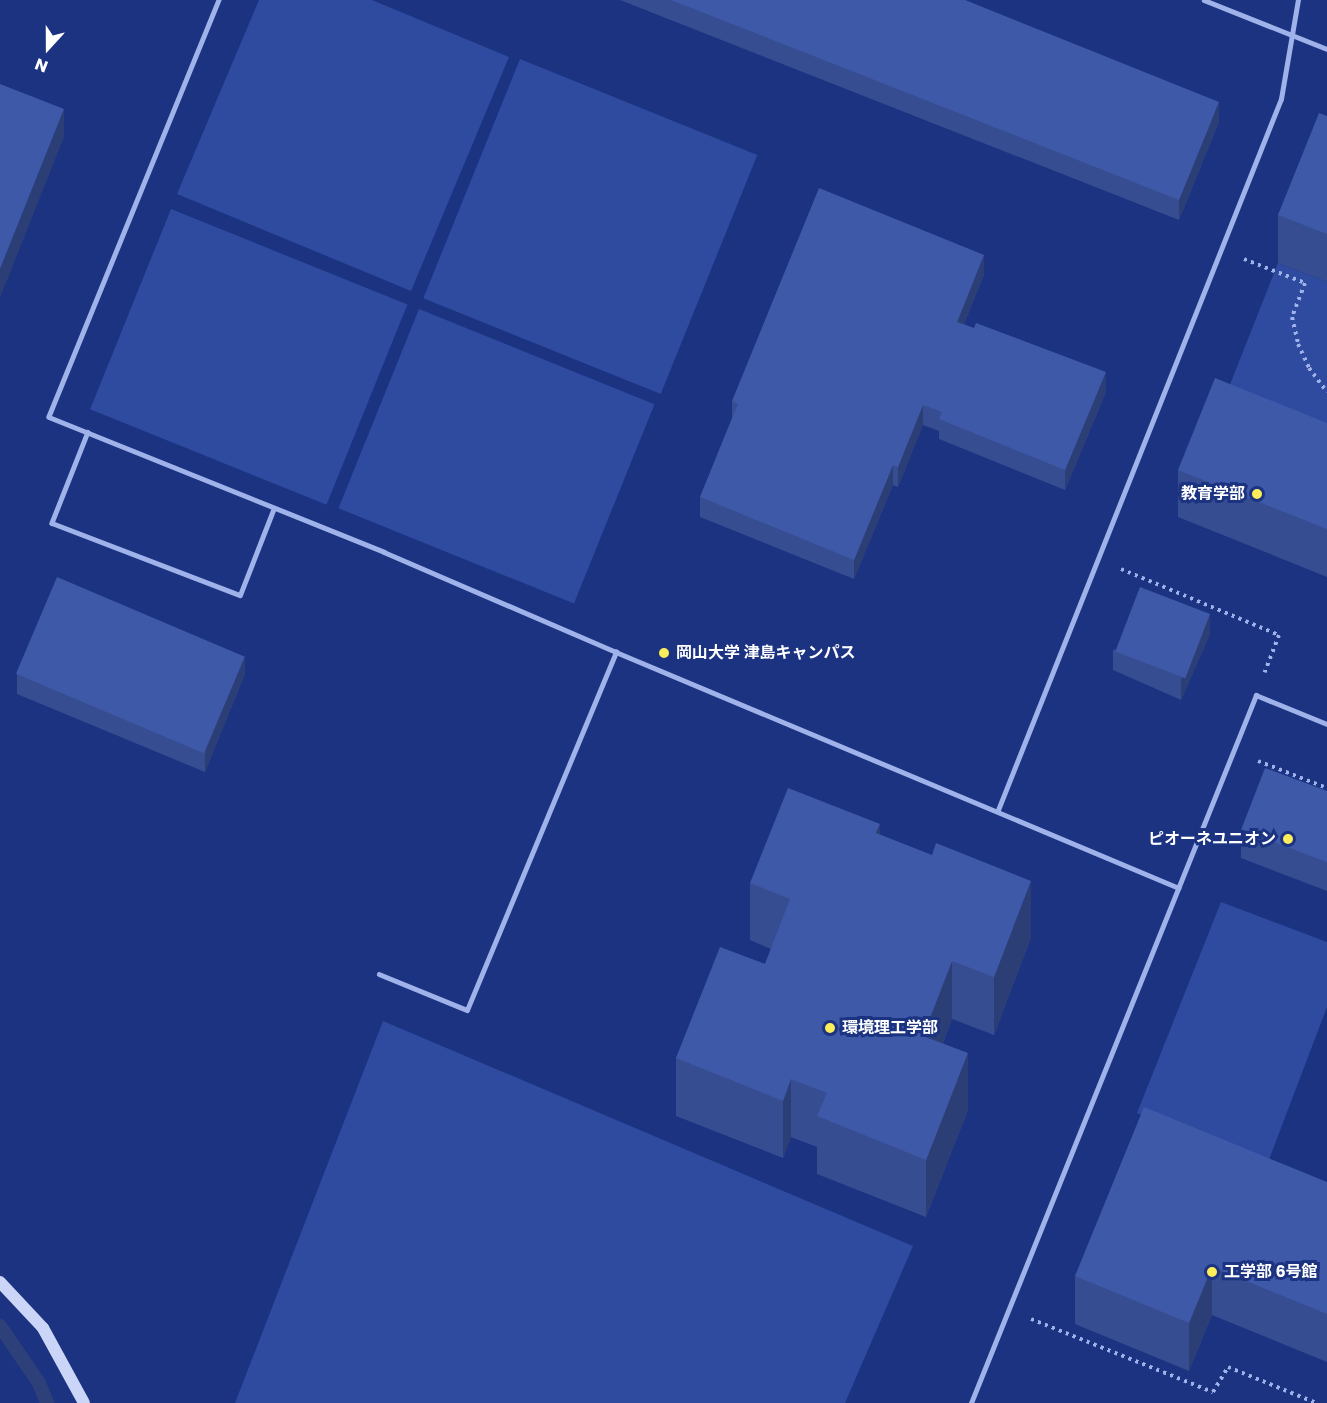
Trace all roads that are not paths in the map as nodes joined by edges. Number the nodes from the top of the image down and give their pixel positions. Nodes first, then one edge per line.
1 (219, 0) edge
2 (1204, 0) edge
3 (1298, 0) edge
4 (1293, 35) junction
5 (1327, 49) edge
6 (88, 432) junction
7 (274, 508) junction
8 (616, 652) junction
9 (1327, 724) edge
10 (998, 810) junction
11 (1179, 888) junction
12 (379, 974) dead end
13 (0, 1282) edge
14 (84, 1403) edge
15 (972, 1403) edge

1 - 6 lane
2 - 4 lane
3 - 4 lane
4 - 5 lane
4 - 10 lane
6 - 7 lane
6 - 7 lane
7 - 8 lane
8 - 10 lane
8 - 12 lane
9 - 11 lane
10 - 11 lane
11 - 15 lane
13 - 14 street

